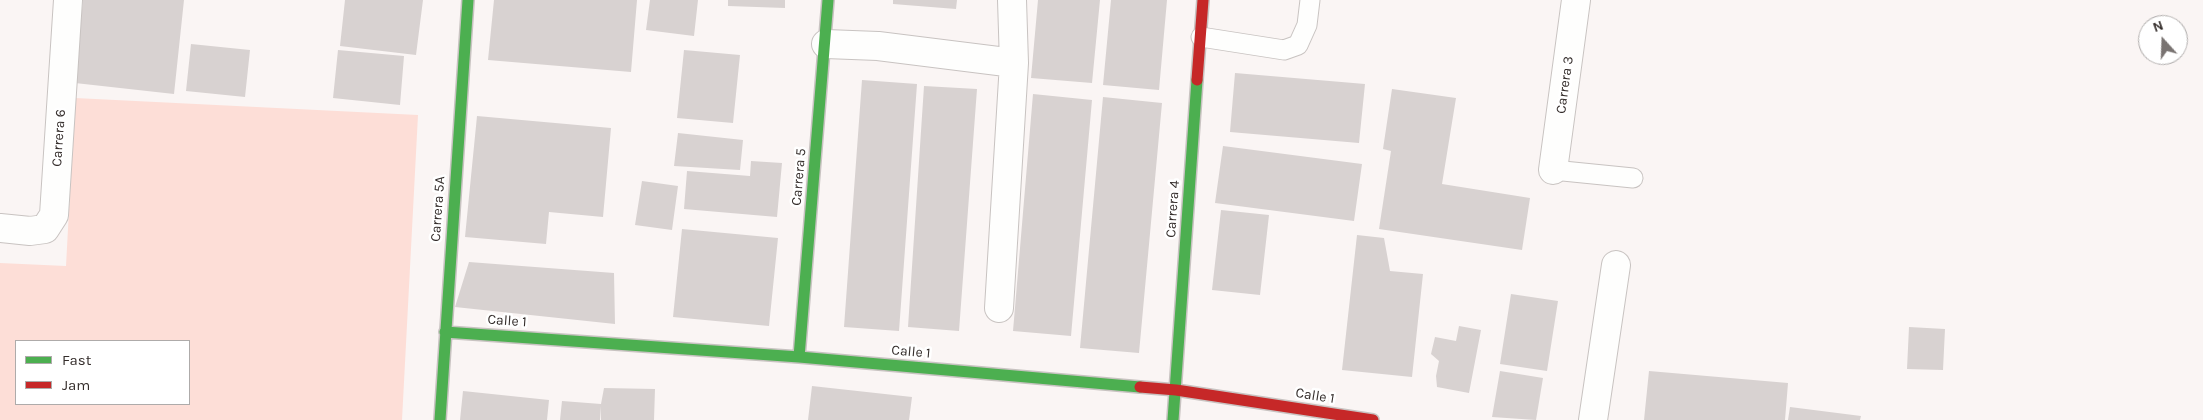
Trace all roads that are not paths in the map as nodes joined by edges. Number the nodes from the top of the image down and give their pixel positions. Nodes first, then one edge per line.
1 (68, 0) edge
2 (468, 0) edge
3 (828, 0) edge
4 (1012, 0) edge
5 (1204, 0) edge
6 (1310, 0) edge
7 (1576, 0) edge
8 (1201, 37) junction
9 (826, 44) junction
10 (1014, 63) junction
11 (1553, 170) joint
12 (1633, 178) dead end
13 (0, 228) edge
14 (1616, 265) dead end
15 (999, 308) dead end
16 (445, 332) junction
17 (798, 357) junction
18 (1176, 390) junction
19 (440, 420) edge
20 (1173, 420) edge
21 (1373, 420) edge
22 (1593, 420) edge

1 - 13 street, Carrera 6
2 - 16 street, Carrera 5A
3 - 9 street, Carrera 5
4 - 10 street
5 - 8 street, Carrera 4
6 - 8 lane
7 - 11 street, Carrera 3
8 - 18 street, Carrera 4
9 - 10 street
9 - 17 street, Carrera 5
10 - 15 street
11 - 12 lane
14 - 22 street
16 - 17 street, Calle 1
16 - 19 street, Carrera 5A
17 - 18 street, Calle 1
18 - 20 street, Carrera 4
18 - 21 street, Calle 1

